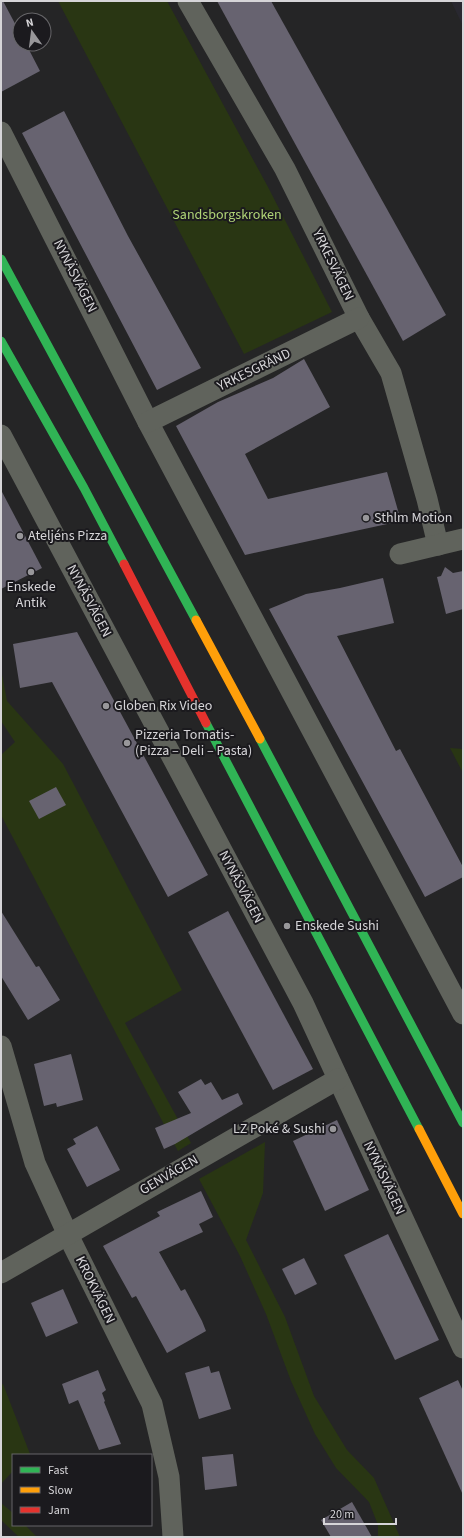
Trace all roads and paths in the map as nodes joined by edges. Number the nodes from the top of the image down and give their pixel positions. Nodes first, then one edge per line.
1 (188, 1) edge
2 (1, 132) edge
3 (1, 259) edge
4 (359, 318) junction
5 (1, 341) edge
6 (148, 422) junction
7 (1, 435) edge
8 (463, 539) edge
9 (438, 545) junction
10 (400, 554) dead end
11 (463, 1014) edge
12 (1, 1046) edge
13 (338, 1079) junction
14 (463, 1123) edge
15 (463, 1214) edge
16 (68, 1235) junction
17 (1, 1273) edge
18 (463, 1348) edge
19 (172, 1537) edge

1 - 4 street, YRKESVÄGEN
2 - 6 street, NYNÄSVÄGEN
3 - 14 highway
4 - 6 street, YRKESGRÄND
4 - 9 street, YRKESVÄGEN
5 - 15 highway
6 - 11 street, NYNÄSVÄGEN
7 - 13 street, NYNÄSVÄGEN
8 - 9 street
9 - 10 street
12 - 16 street, KROKVÄGEN
13 - 16 street, GENVÄGEN
13 - 18 street, NYNÄSVÄGEN
16 - 17 street, GENVÄGEN
16 - 19 street, KROKVÄGEN

